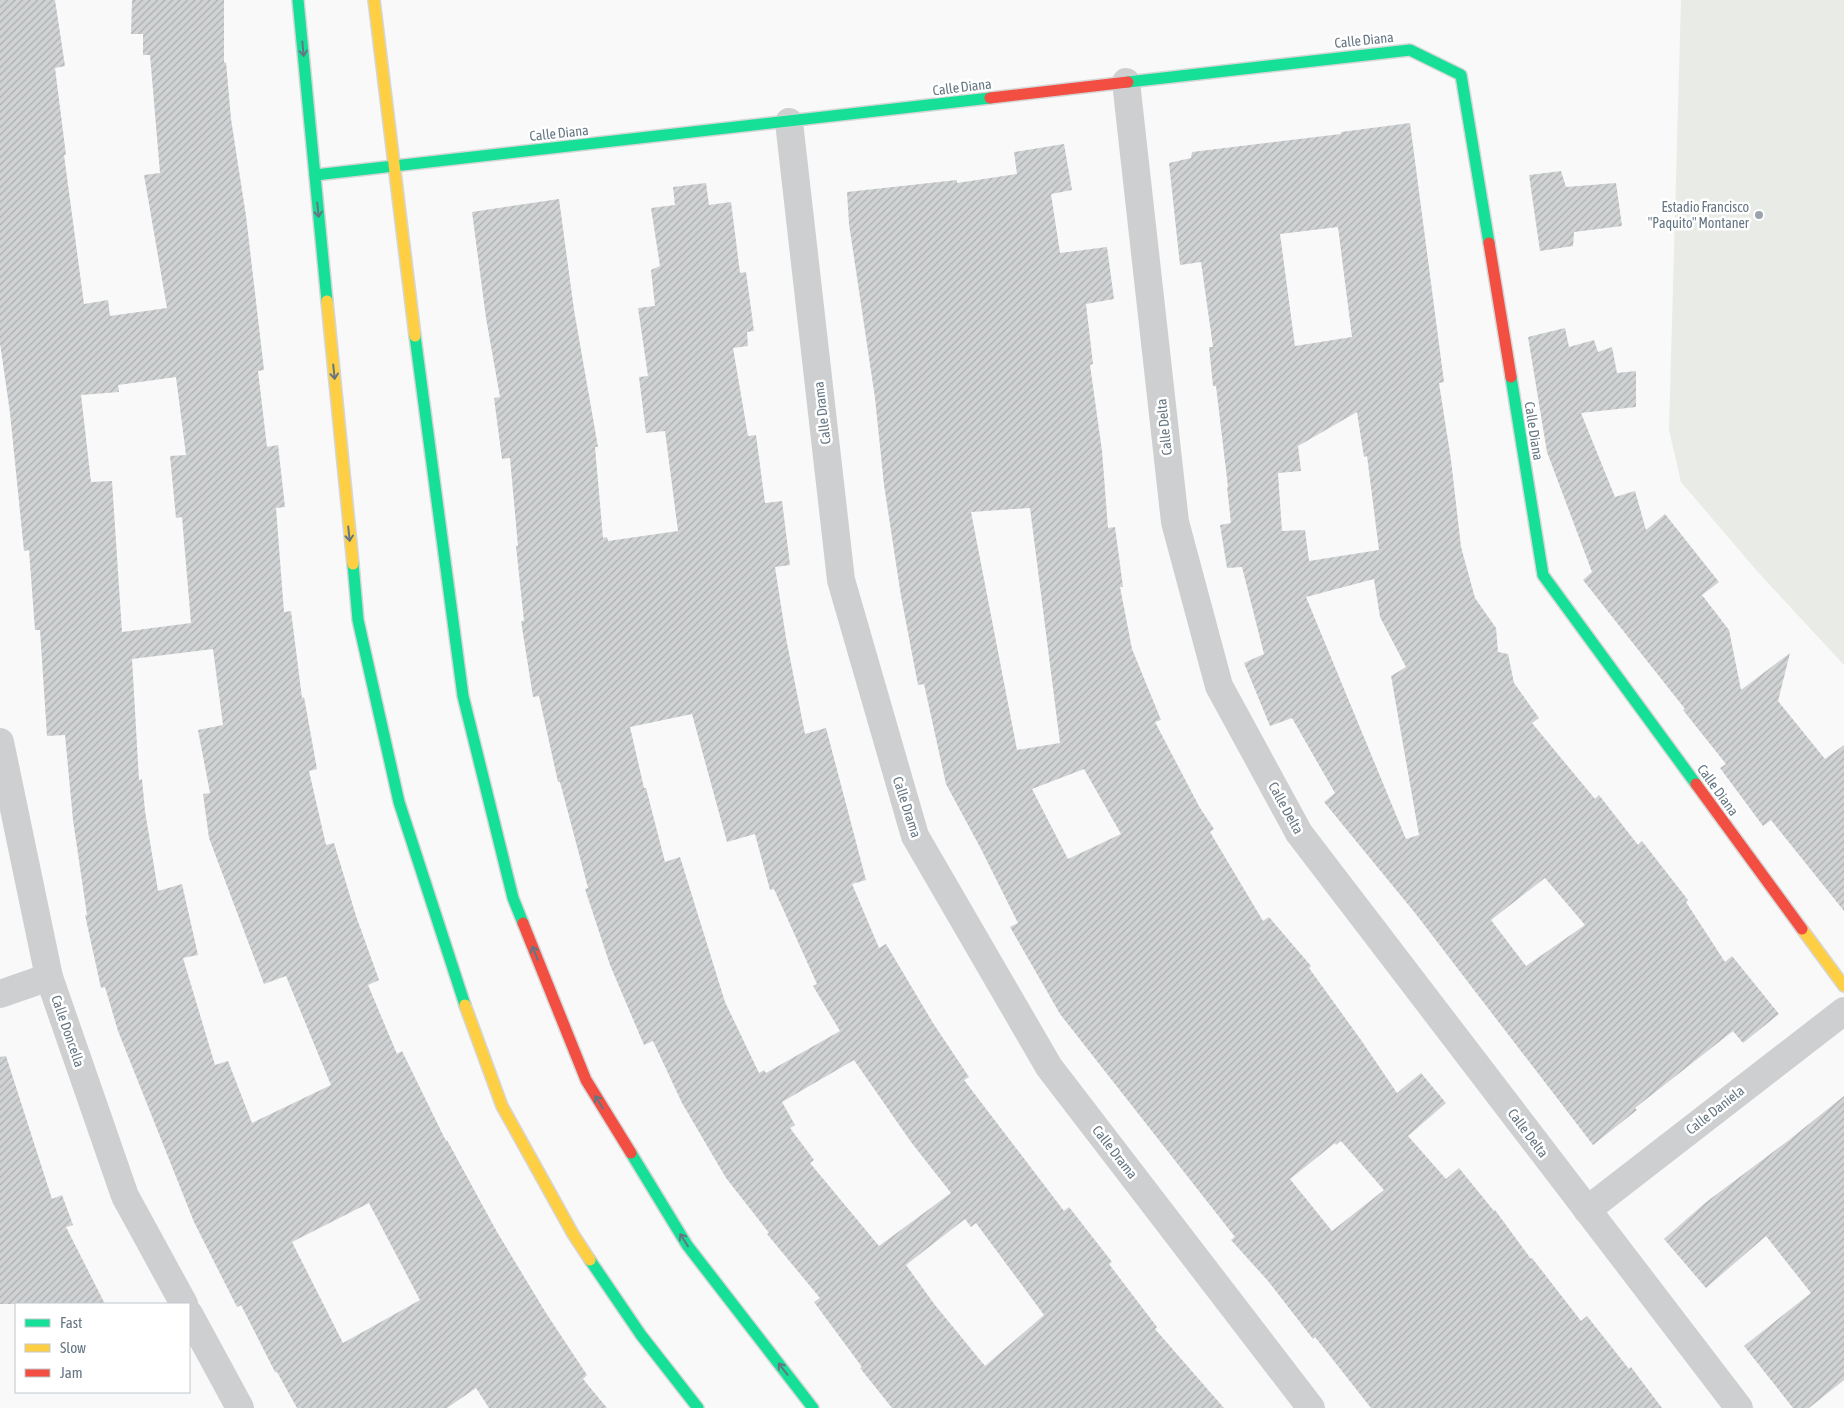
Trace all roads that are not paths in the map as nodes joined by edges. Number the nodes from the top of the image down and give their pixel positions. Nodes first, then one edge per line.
1 (298, 0) edge
2 (374, 0) edge
3 (1126, 82) junction
4 (789, 122) junction
5 (394, 166) junction
6 (315, 175) junction
7 (0, 742) edge
8 (49, 977) junction
9 (1844, 986) edge
10 (0, 994) edge
11 (1844, 1011) edge
12 (1587, 1210) junction
13 (183, 1303) edge
14 (190, 1316) edge
15 (240, 1408) edge
16 (698, 1408) edge
17 (813, 1408) edge
18 (1311, 1408) edge
19 (1739, 1408) edge

1 -> 6 main road
2 - 5 main road
3 - 4 main road, Calle Diana
3 - 9 main road, Calle Diana
3 - 12 street, Calle Delta
4 - 5 main road, Calle Diana
4 - 18 street, Calle Drama
5 - 6 main road, Calle Diana
17 -> 5 main road
6 -> 16 main road
7 - 8 street, Calle Doncella
8 - 10 street
8 - 13 street, Calle Doncella
11 - 12 street, Calle Daniela
12 - 19 street, Calle Delta
14 - 15 street

